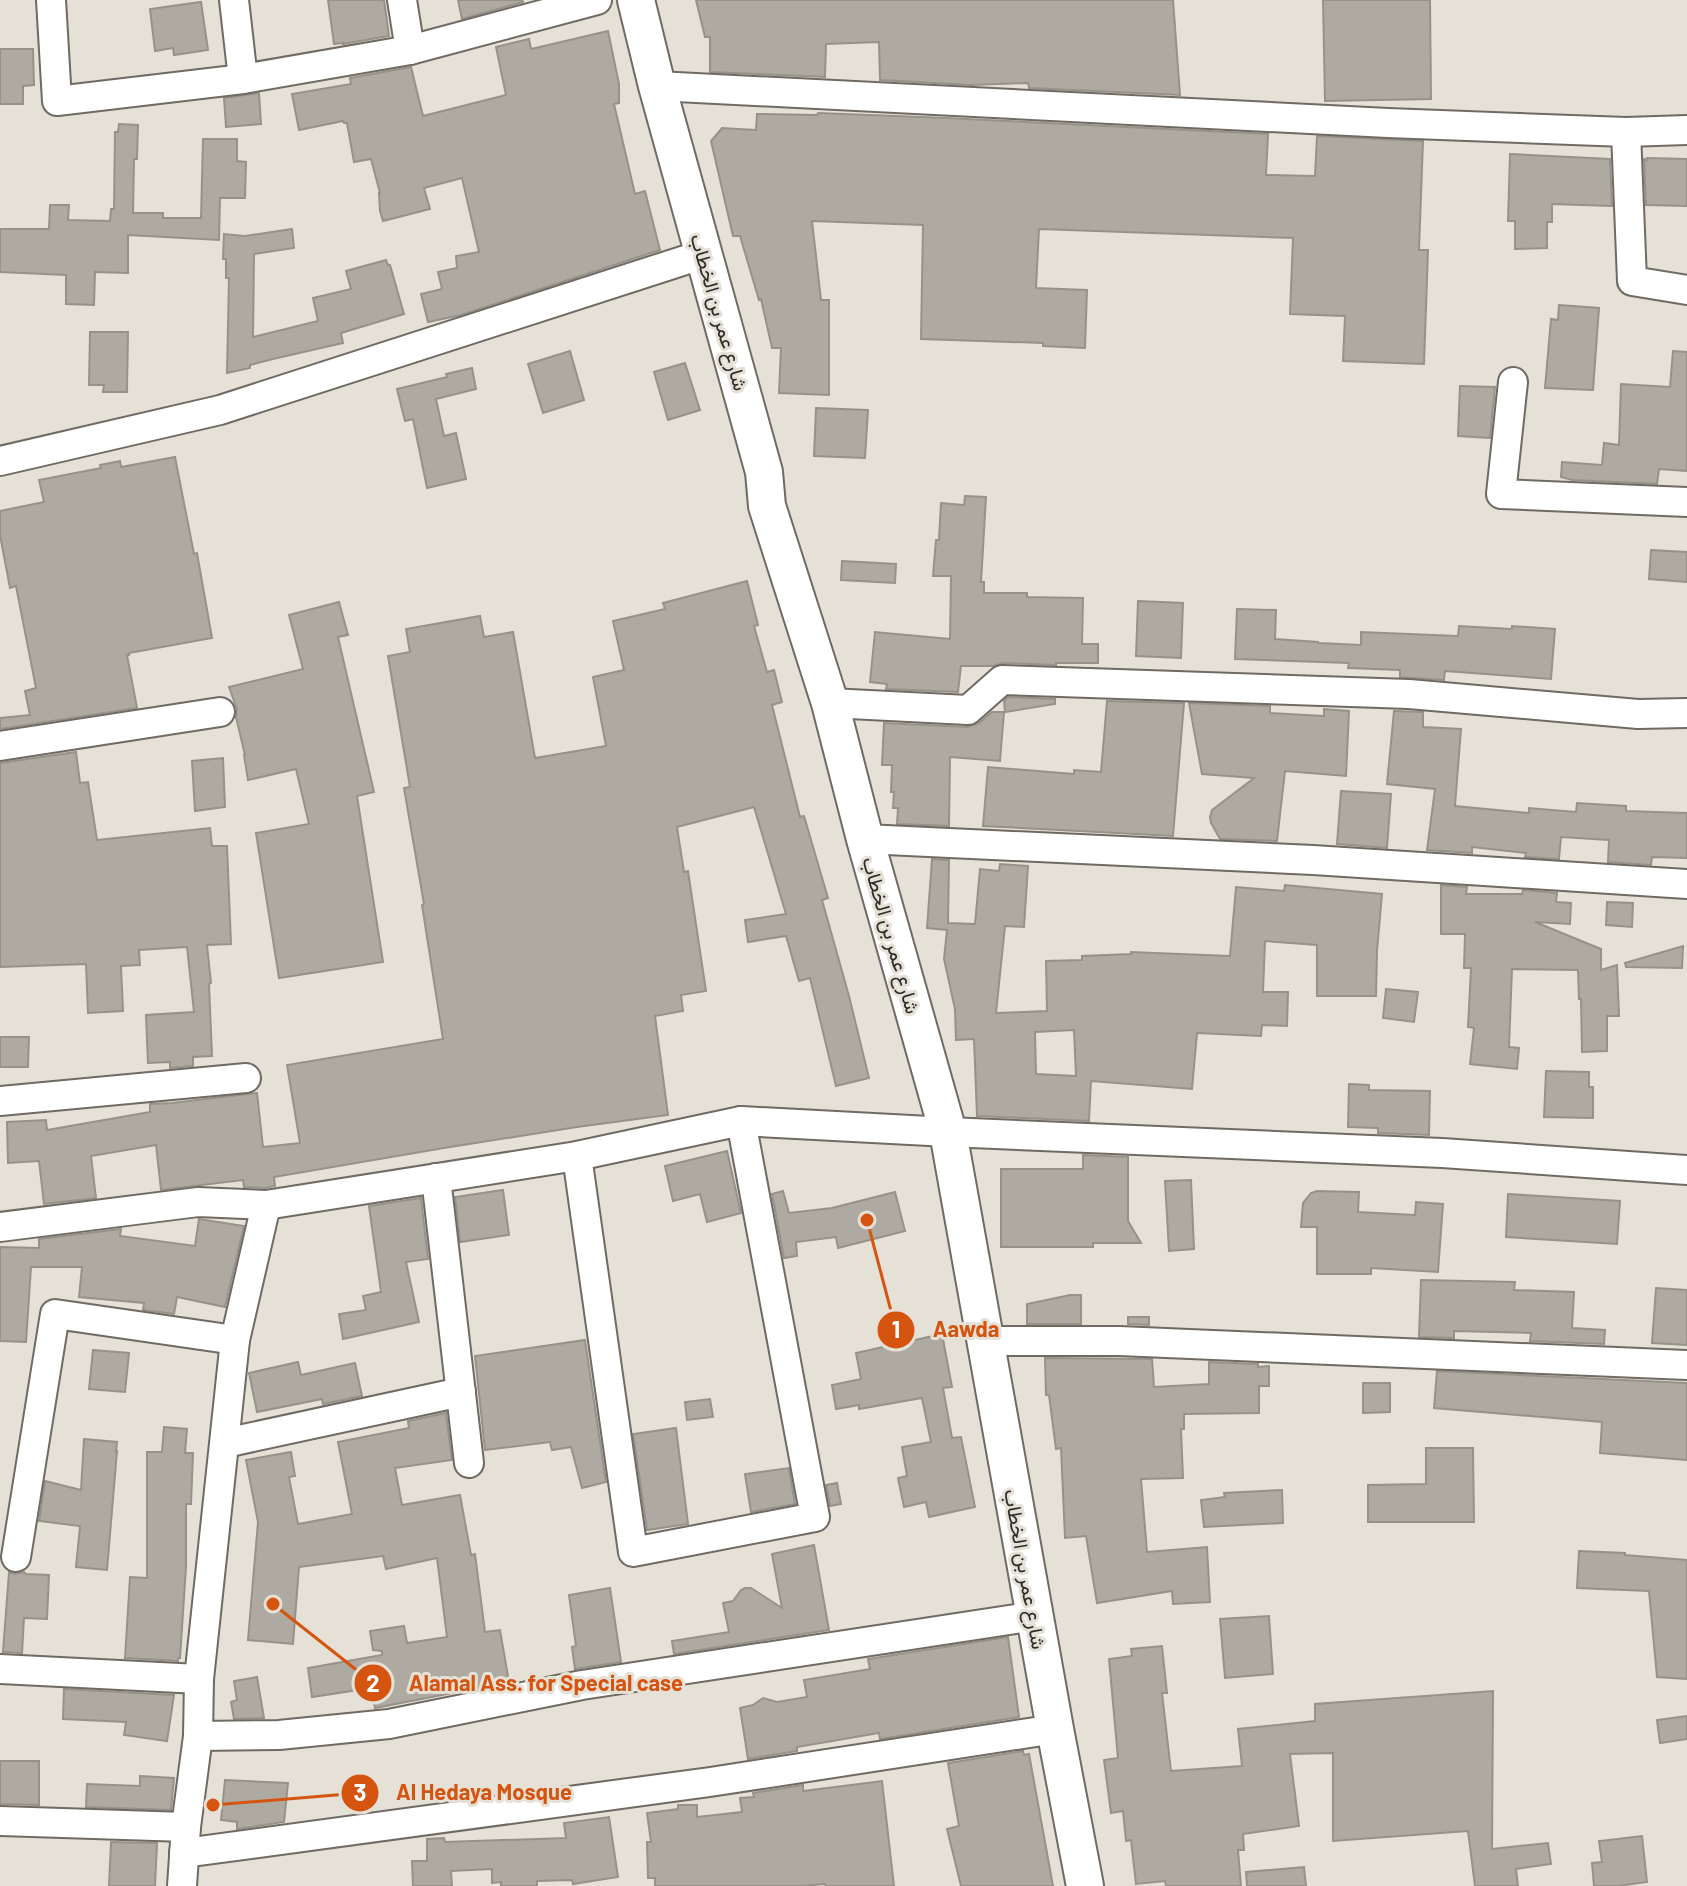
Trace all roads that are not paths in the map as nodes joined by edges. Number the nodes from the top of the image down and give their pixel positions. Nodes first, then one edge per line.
1 (51, 0) edge
2 (234, 0) edge
3 (402, 0) edge
4 (597, 0) edge
5 (636, 0) edge
6 (410, 50) junction
7 (243, 79) junction
8 (657, 86) junction
9 (1687, 130) edge
10 (1626, 132) junction
11 (704, 254) junction
12 (1687, 290) edge
13 (1513, 382) dead end
14 (0, 461) edge
15 (1687, 502) edge
16 (830, 703) junction
17 (220, 712) dead end
18 (1687, 713) edge
19 (0, 746) edge
20 (865, 839) junction
21 (1687, 884) edge
22 (246, 1078) dead end
23 (0, 1101) edge
24 (741, 1121) junction
25 (948, 1132) junction
26 (577, 1156) junction
27 (1687, 1170) edge
28 (436, 1178) junction
29 (266, 1205) junction
30 (0, 1227) edge
31 (235, 1340) junction
32 (985, 1341) junction
33 (1687, 1365) edge
34 (461, 1392) junction
35 (225, 1443) junction
36 (469, 1463) dead end
37 (16, 1557) dead end
38 (1035, 1616) junction
39 (0, 1669) edge
40 (199, 1679) junction
41 (1055, 1729) junction
42 (198, 1736) junction
43 (0, 1821) edge
44 (185, 1840) junction
45 (182, 1886) edge
46 (1085, 1886) edge

1 - 7 street
2 - 7 street
3 - 6 street
4 - 6 street
5 - 8 main road, شارع عمر بن الخطاب
6 - 7 street
8 - 10 street
8 - 11 main road, شارع عمر بن الخطاب
9 - 10 street
10 - 12 street
11 - 14 street
11 - 16 main road, شارع عمر بن الخطاب
13 - 15 street
16 - 18 street
16 - 20 main road, شارع عمر بن الخطاب
17 - 19 street
20 - 21 street
20 - 25 main road, شارع عمر بن الخطاب
22 - 23 street
24 - 25 street
24 - 26 street
24 - 26 street
25 - 27 street
25 - 32 main road, شارع عمر بن الخطاب
26 - 28 street
28 - 29 street
28 - 34 street
29 - 30 street
29 - 31 street
31 - 35 street
31 - 37 street
32 - 33 street
32 - 38 main road, شارع عمر بن الخطاب
34 - 35 street
34 - 36 street
35 - 40 street
38 - 41 main road, شارع عمر بن الخطاب
38 - 42 street
39 - 40 street
40 - 42 street
41 - 44 street
41 - 46 main road, شارع عمر بن الخطاب
42 - 44 street
43 - 44 street
44 - 45 street

